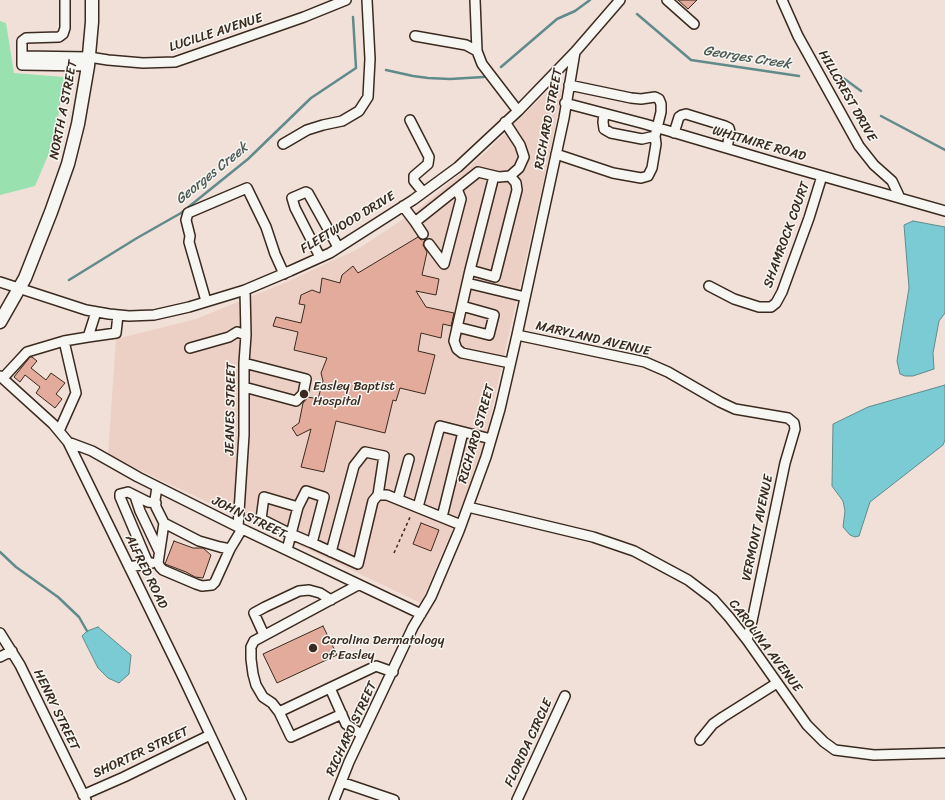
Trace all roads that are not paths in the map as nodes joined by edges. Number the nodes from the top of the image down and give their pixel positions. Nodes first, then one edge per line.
1 (65, 0) edge
2 (92, 0) edge
3 (346, 0) edge
4 (367, 0) edge
5 (475, 0) edge
6 (620, 0) edge
7 (667, 0) edge
8 (782, 0) edge
9 (332, 3) edge
10 (694, 24) dead end
11 (414, 36) dead end
12 (478, 51) junction
13 (575, 52) junction
14 (88, 62) junction
15 (569, 85) junction
16 (565, 104) junction
17 (518, 111) junction
18 (604, 114) junction
19 (410, 120) dead end
20 (505, 122) junction
21 (656, 132) junction
22 (674, 133) junction
23 (283, 144) dead end
24 (727, 148) junction
25 (556, 154) junction
26 (494, 176) junction
27 (510, 176) junction
28 (822, 176) junction
29 (457, 189) junction
30 (423, 192) junction
31 (900, 198) junction
32 (404, 206) junction
33 (945, 211) edge
34 (415, 222) junction
35 (423, 234) dead end
36 (429, 244) dead end
37 (338, 247) junction
38 (320, 258) junction
39 (470, 270) junction
40 (284, 274) junction
41 (0, 282) edge
42 (467, 283) junction
43 (709, 286) dead end
44 (19, 288) junction
45 (245, 290) junction
46 (525, 297) junction
47 (206, 302) junction
48 (462, 306) junction
49 (96, 312) junction
50 (118, 315) junction
51 (0, 322) edge
52 (457, 327) junction
53 (246, 335) junction
54 (517, 335) junction
55 (88, 337) junction
56 (64, 341) junction
57 (190, 348) dead end
58 (244, 363) junction
59 (510, 363) junction
60 (1, 377) edge
61 (244, 387) junction
62 (794, 423) joint
63 (59, 431) junction
64 (463, 432) junction
65 (491, 439) junction
66 (68, 442) junction
67 (409, 459) dead end
68 (157, 486) junction
69 (378, 495) junction
70 (135, 496) junction
71 (398, 499) junction
72 (156, 503) junction
73 (298, 507) junction
74 (416, 507) junction
75 (468, 507) junction
76 (442, 517) junction
77 (164, 523) junction
78 (461, 525) junction
79 (240, 528) junction
80 (292, 534) junction
81 (312, 543) junction
82 (230, 549) junction
83 (286, 550) junction
84 (159, 551) junction
85 (331, 552) junction
86 (148, 563) junction
87 (158, 563) junction
88 (129, 567) junction
89 (358, 585) junction
90 (331, 600) junction
91 (421, 614) junction
92 (0, 633) edge
93 (264, 635) junction
94 (747, 640) junction
95 (12, 651) junction
96 (0, 657) edge
97 (393, 672) junction
98 (777, 683) junction
99 (330, 688) junction
100 (565, 696) dead end
101 (280, 712) junction
102 (342, 714) junction
103 (210, 735) junction
104 (362, 735) junction
105 (700, 740) dead end
106 (945, 753) edge
107 (341, 782) junction
108 (85, 797) edge
109 (241, 800) edge
110 (334, 800) edge
111 (394, 800) edge
112 (516, 800) edge

1 - 14 street, LUCILLE AVENUE
2 - 14 main road, NORTH A STREET
3 - 9 street, LUCILLE AVENUE
4 - 23 street
5 - 12 street
6 - 13 street, FLEETWOOD DRIVE
7 - 10 street
8 - 31 street, HILLCREST DRIVE
9 - 14 street, LUCILLE AVENUE
11 - 12 street
12 - 17 street
13 - 15 street, RICHARD STREET
13 - 17 street, FLEETWOOD DRIVE
14 - 44 main road, NORTH A STREET
15 - 16 street, RICHARD STREET
15 - 21 street
16 - 18 street, WHITMIRE ROAD
16 - 25 street, RICHARD STREET
17 - 20 street, FLEETWOOD DRIVE
18 - 21 street, WHITMIRE ROAD
18 - 21 street
19 - 30 street
20 - 27 street
20 - 30 street, FLEETWOOD DRIVE
21 - 22 street, WHITMIRE ROAD
21 - 25 street
22 - 24 street, WHITMIRE ROAD
22 - 24 street
24 - 28 street, WHITMIRE ROAD
25 - 46 street, RICHARD STREET
26 - 27 street
26 - 29 street
26 - 39 street
27 - 39 street
28 - 31 street, WHITMIRE ROAD
28 - 43 street, SHAMROCK COURT
29 - 34 street
29 - 36 street
30 - 32 street, FLEETWOOD DRIVE
31 - 33 street, WHITMIRE ROAD
32 - 34 street
32 - 37 street, FLEETWOOD DRIVE
34 - 35 street
37 - 38 street, FLEETWOOD DRIVE
37 - 38 street
38 - 40 street, FLEETWOOD DRIVE
39 - 42 street
40 - 45 street, FLEETWOOD DRIVE
40 - 47 street
41 - 44 street, FLEETWOOD DRIVE
42 - 46 street
42 - 48 street
44 - 49 street, FLEETWOOD DRIVE
44 - 51 main road, NORTH A STREET
45 - 47 street, FLEETWOOD DRIVE
45 - 53 street, JEANES STREET
46 - 54 street, RICHARD STREET
47 - 50 street, FLEETWOOD DRIVE
48 - 52 street
48 - 52 street
49 - 50 street, FLEETWOOD DRIVE
49 - 55 street
50 - 55 street
52 - 59 street
53 - 57 street
53 - 58 street, JEANES STREET
54 - 59 street, RICHARD STREET
54 - 62 street, MARYLAND AVENUE
55 - 56 street
56 - 60 street
56 - 63 street
58 - 61 street, JEANES STREET
58 - 61 street
59 - 65 street, RICHARD STREET
60 - 63 street, ALFRED ROAD
61 - 79 street, JEANES STREET
62 - 94 street, VERMONT AVENUE
63 - 66 street, ALFRED ROAD
64 - 65 street
64 - 74 street
64 - 76 street
65 - 75 street, RICHARD STREET
66 - 68 street, JOHN STREET
66 - 88 street, ALFRED ROAD
67 - 71 street
68 - 72 street
68 - 79 street, JOHN STREET
69 - 71 street
69 - 85 street
69 - 85 street
70 - 72 street
70 - 84 street
70 - 86 street
71 - 74 street
72 - 77 street
73 - 80 street
73 - 80 street
73 - 81 street
74 - 76 street
75 - 78 street, RICHARD STREET
75 - 94 street, CAROLINA AVENUE
76 - 78 street
77 - 82 street
77 - 84 street
78 - 91 street, RICHARD STREET
79 - 82 street
79 - 83 street, JOHN STREET
80 - 81 street
80 - 83 street
81 - 85 street
82 - 87 street
83 - 89 street, JOHN STREET
84 - 87 street
86 - 87 street
86 - 88 street
88 - 103 street, ALFRED ROAD
89 - 90 street
89 - 91 street, JOHN STREET
90 - 93 street
90 - 93 street
91 - 97 street, RICHARD STREET
92 - 95 street, HENRY STREET
93 - 101 street
94 - 98 street, CAROLINA AVENUE
95 - 96 street
95 - 108 street, HENRY STREET
97 - 99 street
97 - 104 street, RICHARD STREET
98 - 105 street
98 - 106 street, CAROLINA AVENUE
99 - 101 street
99 - 102 street
100 - 112 street, FLORIDA CIRCLE
101 - 102 street
102 - 104 street
103 - 108 street, SHORTER STREET
103 - 109 street, ALFRED ROAD
104 - 107 street, RICHARD STREET
107 - 110 street, RICHARD STREET
107 - 111 street

